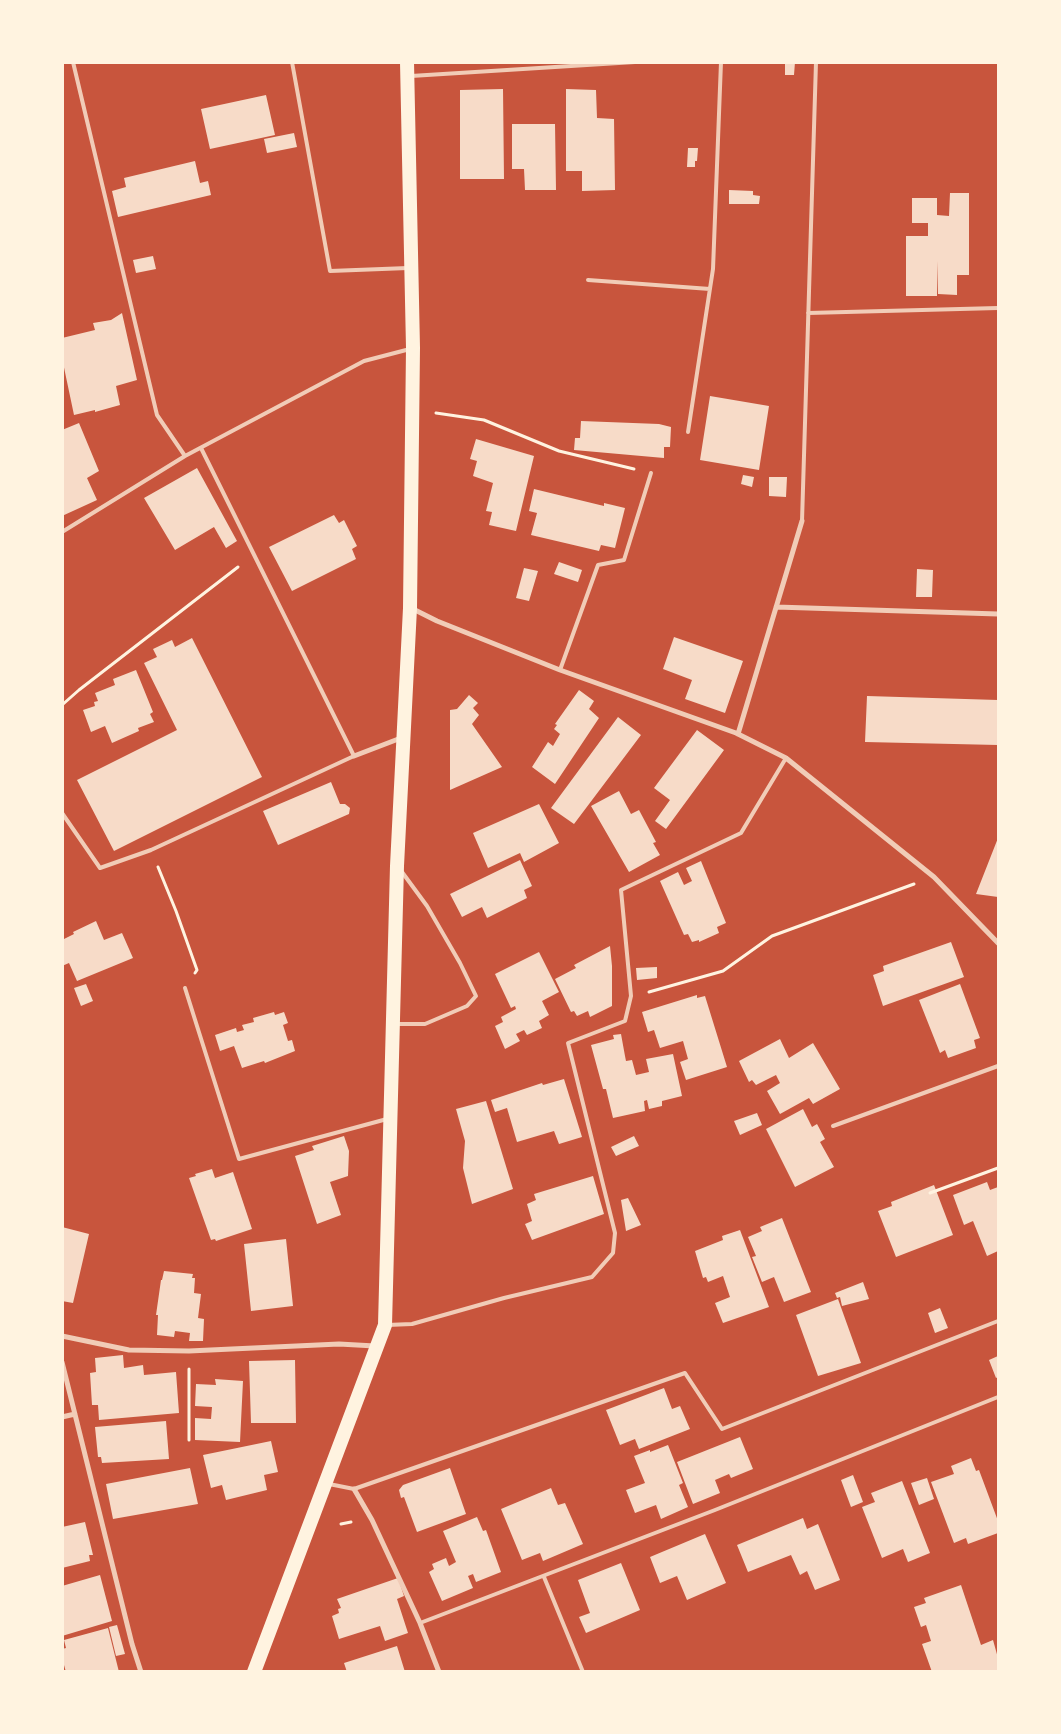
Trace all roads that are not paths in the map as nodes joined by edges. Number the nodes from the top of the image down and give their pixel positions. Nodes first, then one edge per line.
1 (73, 62) edge
2 (292, 62) edge
3 (407, 62) edge
4 (635, 62) edge
5 (722, 62) edge
6 (816, 62) edge
7 (407, 77) junction
8 (411, 268) junction
9 (588, 280) dead end
10 (710, 288) junction
11 (998, 308) edge
12 (808, 313) junction
13 (413, 348) junction
14 (688, 432) dead end
15 (201, 448) junction
16 (185, 456) junction
17 (651, 473) road end
18 (802, 521) joint
19 (62, 532) edge
20 (776, 607) junction
21 (410, 608) junction
22 (998, 614) edge
23 (560, 670) junction
24 (738, 734) junction
25 (404, 737) junction
26 (354, 756) junction
27 (786, 758) junction
28 (62, 813) edge
29 (398, 866) junction
30 (998, 943) edge
31 (186, 988) road end
32 (394, 1024) junction
33 (998, 1066) edge
34 (391, 1118) junction
35 (833, 1126) dead end
36 (998, 1322) edge
37 (386, 1325) junction
38 (62, 1336) edge
39 (378, 1346) junction
40 (62, 1362) edge
41 (998, 1397) edge
42 (75, 1414) junction
43 (62, 1417) edge
44 (325, 1483) junction
45 (354, 1489) junction
46 (544, 1577) junction
47 (420, 1623) junction
48 (141, 1672) edge
49 (254, 1672) edge
50 (439, 1672) edge
51 (583, 1672) edge

1 - 16 lane
2 - 8 lane
3 - 7 highway
4 - 7 lane
5 - 10 lane
6 - 12 lane
7 - 8 highway
8 - 13 highway
9 - 10 lane
10 - 14 lane
11 - 12 lane
12 - 18 lane
13 - 15 lane
13 - 21 highway
15 - 16 lane
15 - 26 lane
16 - 19 lane
17 - 23 lane
18 - 20 street
20 - 22 street
20 - 24 street
21 - 23 street
21 - 25 highway
23 - 24 street
24 - 27 street
25 - 26 street
25 - 29 highway
26 - 28 lane
27 - 30 street
27 - 37 lane
29 - 32 highway
29 - 32 lane
31 - 34 lane
32 - 34 highway
33 - 35 lane
34 - 37 highway
36 - 45 lane
37 - 39 highway
38 - 39 street
39 - 44 highway
40 - 42 street
41 - 46 lane
42 - 43 street
42 - 48 street
44 - 45 lane
44 - 49 highway
45 - 47 street
46 - 47 lane
46 - 51 lane
47 - 50 street

